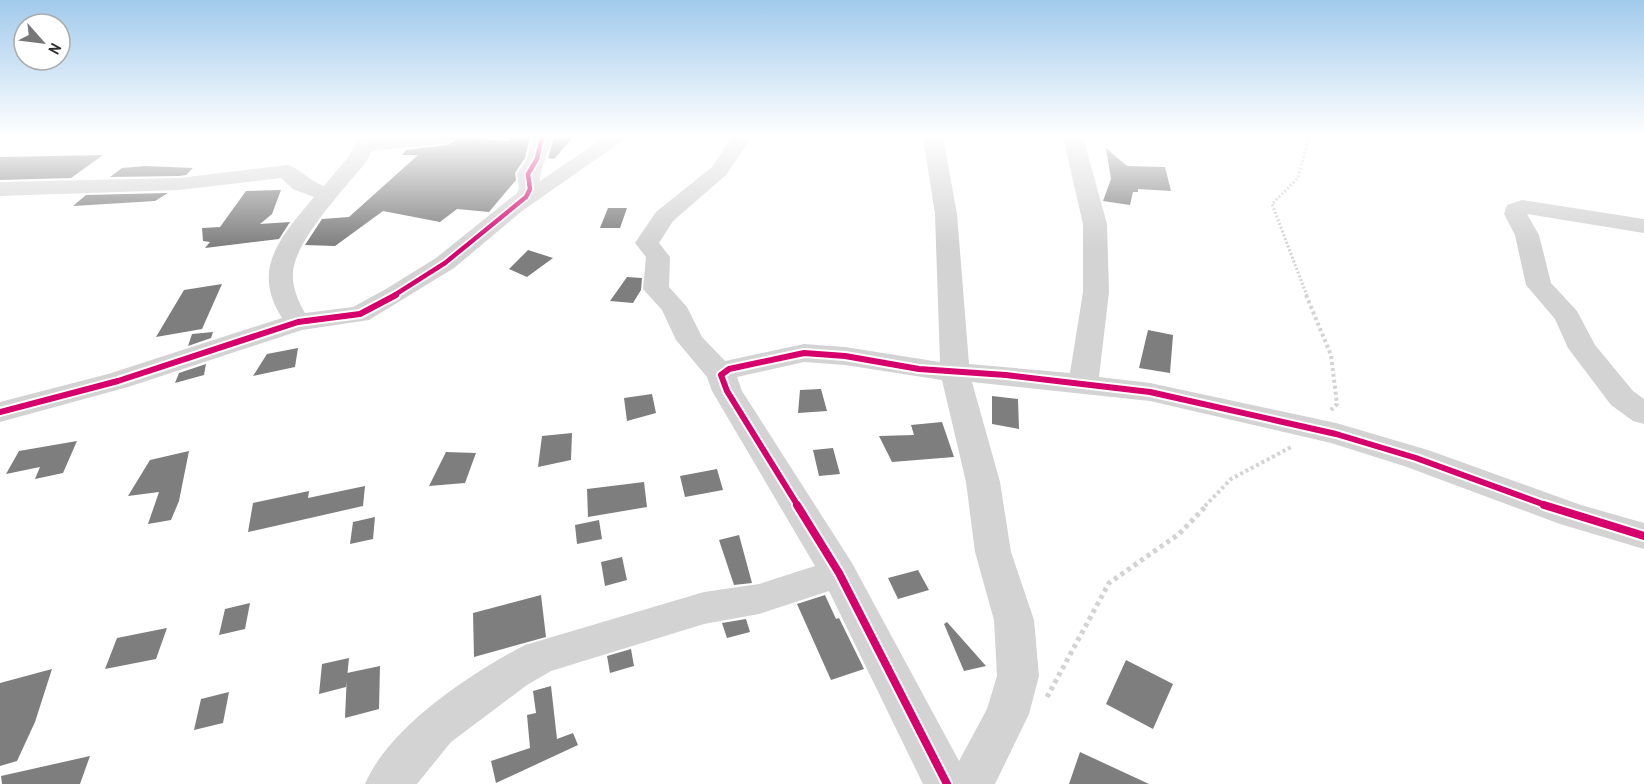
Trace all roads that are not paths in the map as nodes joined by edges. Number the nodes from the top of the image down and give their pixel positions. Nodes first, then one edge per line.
1 (265, 174) edge
2 (288, 174) edge
3 (346, 174) edge
4 (528, 174) edge
5 (568, 174) edge
6 (716, 174) edge
7 (939, 174) edge
8 (1082, 174) edge
9 (0, 189) edge
10 (330, 194) junction
11 (510, 211) junction
12 (1644, 226) edge
13 (298, 322) junction
14 (955, 371) junction
15 (722, 375) junction
16 (1083, 385) junction
17 (0, 412) edge
18 (1644, 414) edge
19 (1644, 536) edge
20 (839, 573) junction
21 (388, 784) edge
22 (947, 784) edge
23 (971, 784) edge

1 - 9 street
2 - 10 street
3 - 10 street
4 - 11 street
5 - 11 street
6 - 15 street
7 - 14 street
8 - 16 street
10 - 13 street
11 - 13 street
12 - 18 street
13 - 17 street
14 - 15 street
14 - 16 street
14 - 23 street
15 - 20 street
16 - 19 street
20 - 21 street
20 - 22 street

